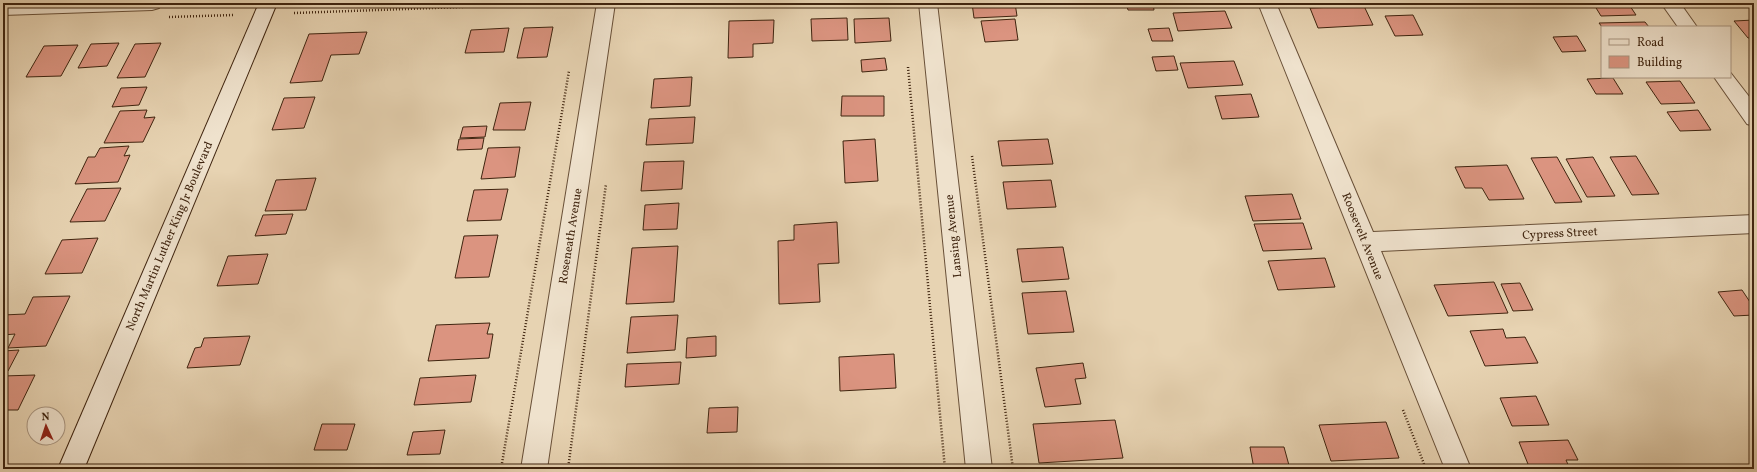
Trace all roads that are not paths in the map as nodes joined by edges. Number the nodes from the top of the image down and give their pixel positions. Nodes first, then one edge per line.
1 (152, 3) edge
2 (268, 3) edge
3 (606, 3) edge
4 (928, 3) edge
5 (1267, 3) edge
6 (1670, 3) edge
7 (3, 8) edge
8 (1687, 26) edge
9 (1725, 78) edge
10 (1754, 118) edge
11 (1754, 224) edge
12 (1366, 242) junction
13 (71, 469) edge
14 (534, 469) edge
15 (979, 469) edge
16 (1458, 469) edge

1 - 7 street
2 - 13 street, North Martin Luther King Jr Boulevard
3 - 14 street, Roseneath Avenue
4 - 15 street, Lansing Avenue
5 - 12 street, Roosevelt Avenue
6 - 8 street
9 - 10 street
11 - 12 street, Cypress Street
12 - 16 street, Roosevelt Avenue

